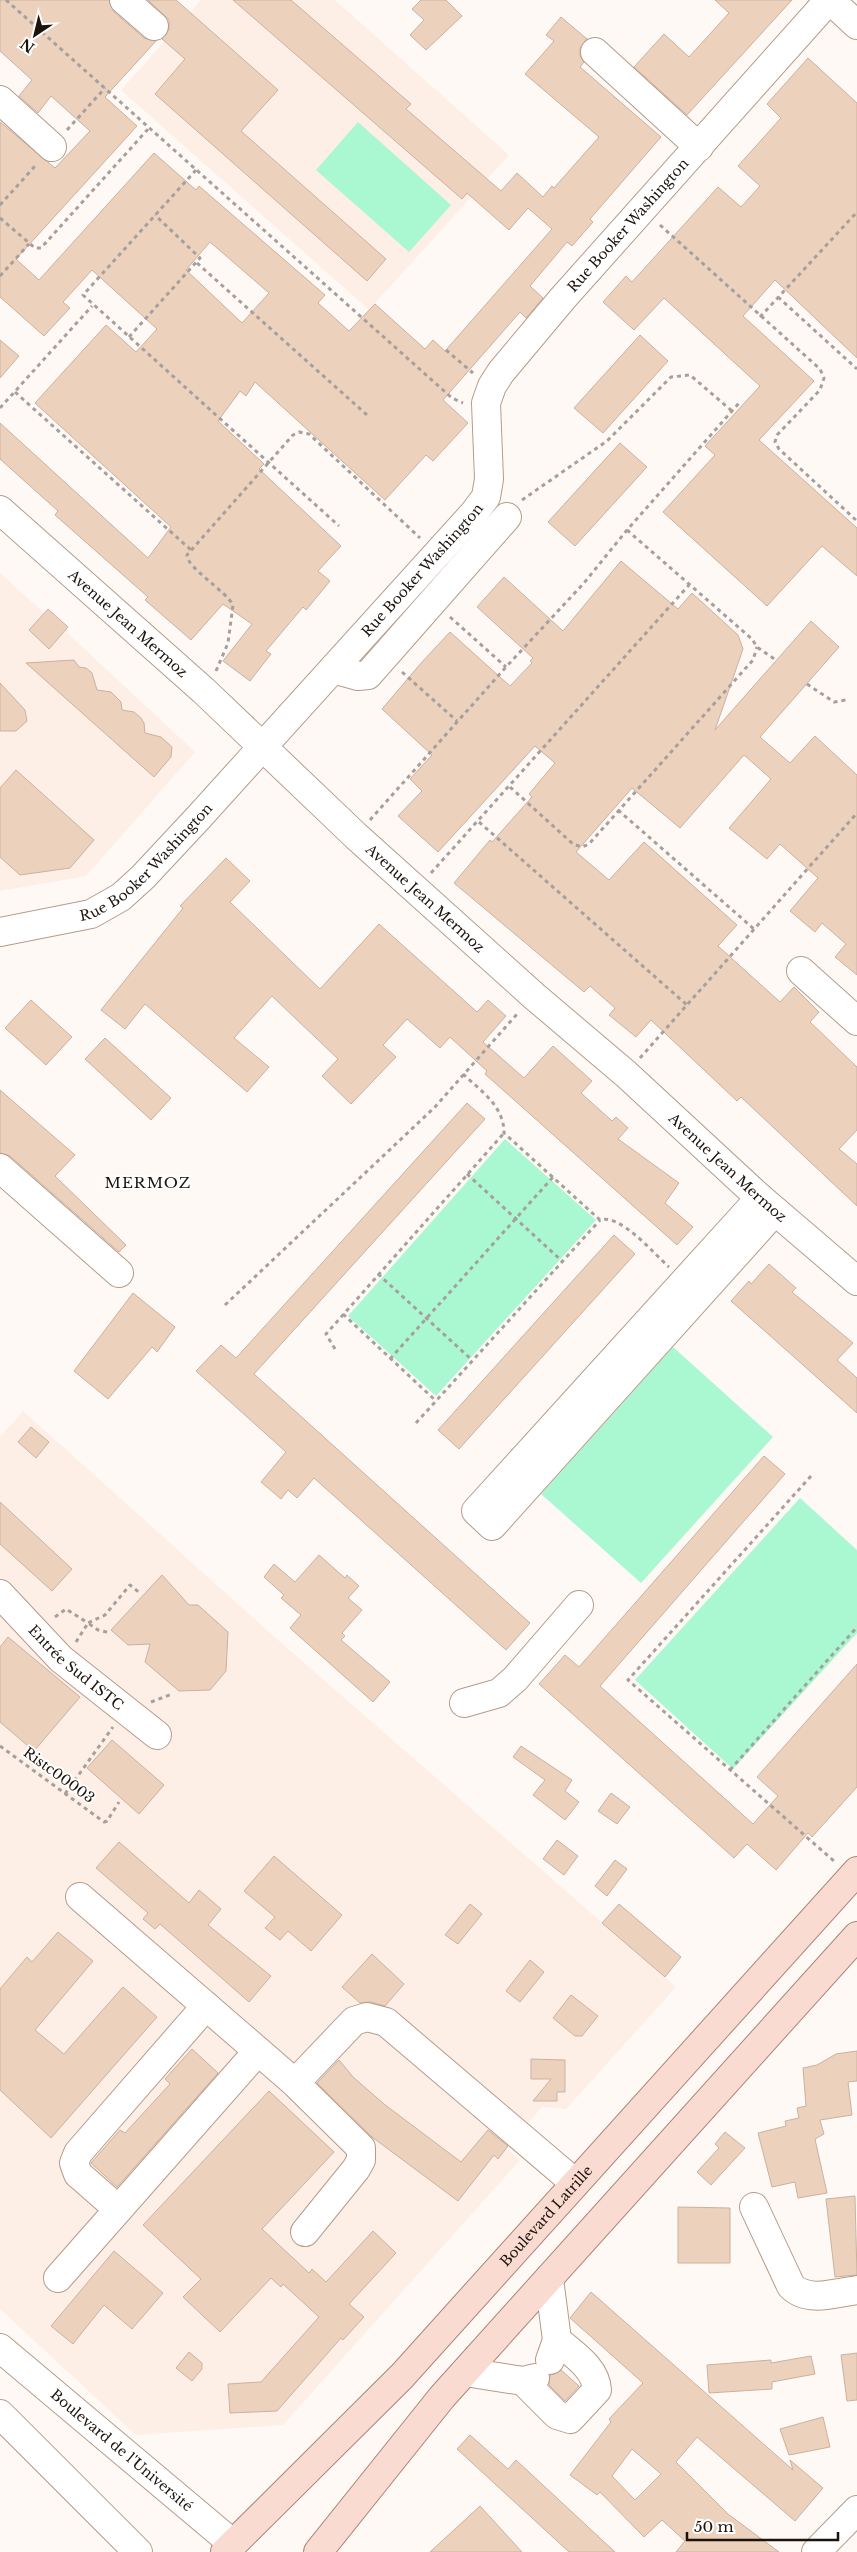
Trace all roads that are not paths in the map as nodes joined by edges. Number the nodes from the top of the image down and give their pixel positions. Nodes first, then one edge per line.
1 (124, 0) edge
2 (830, 0) edge
3 (857, 25) edge
4 (154, 26) dead end
5 (595, 52) dead end
6 (0, 100) edge
7 (52, 147) dead end
8 (699, 147) junction
9 (0, 510) edge
10 (507, 517) road end
11 (333, 669) junction
12 (263, 747) junction
13 (0, 932) edge
14 (801, 971) dead end
15 (857, 1021) edge
16 (0, 1168) edge
17 (768, 1204) junction
18 (119, 1273) dead end
19 (857, 1281) edge
20 (0, 1594) edge
21 (579, 1605) dead end
22 (464, 1703) dead end
23 (157, 1735) dead end
24 (854, 1874) edge
25 (80, 1897) dead end
26 (857, 1936) edge
27 (206, 2006) junction
28 (258, 2051) junction
29 (295, 2083) junction
30 (575, 2183) junction
31 (118, 2208) junction
32 (754, 2208) dead end
33 (305, 2232) dead end
34 (58, 2278) dead end
35 (550, 2279) junction
36 (857, 2290) edge
37 (0, 2348) edge
38 (465, 2372) junction
39 (0, 2414) edge
40 (857, 2510) edge
41 (233, 2549) edge
42 (138, 2552) edge
43 (318, 2552) edge
44 (816, 2552) edge

1 - 4 street
2 - 3 street
2 - 8 street, Rue Booker Washington
5 - 8 street
6 - 7 street
8 - 11 street, Rue Booker Washington
9 - 12 street, Avenue Jean Mermoz
10 - 11 street
11 - 12 street, Rue Booker Washington
12 - 13 street, Rue Booker Washington
12 - 17 street, Avenue Jean Mermoz
14 - 15 street
16 - 18 street
17 - 17 street
17 - 19 street, Avenue Jean Mermoz
20 - 23 street, Entrée Sud ISTC
21 - 22 street
24 - 30 main road, Boulevard Latrille
25 - 27 street
26 - 35 main road
27 - 28 street
27 - 31 street
28 - 29 street
28 - 31 street
29 - 30 street
29 - 33 street
30 - 41 main road, Boulevard Latrille
31 - 34 street
32 - 36 street
35 - 38 main road
35 - 38 street
37 - 41 street, Boulevard de l'Université
38 - 43 main road
39 - 42 street
40 - 44 street

